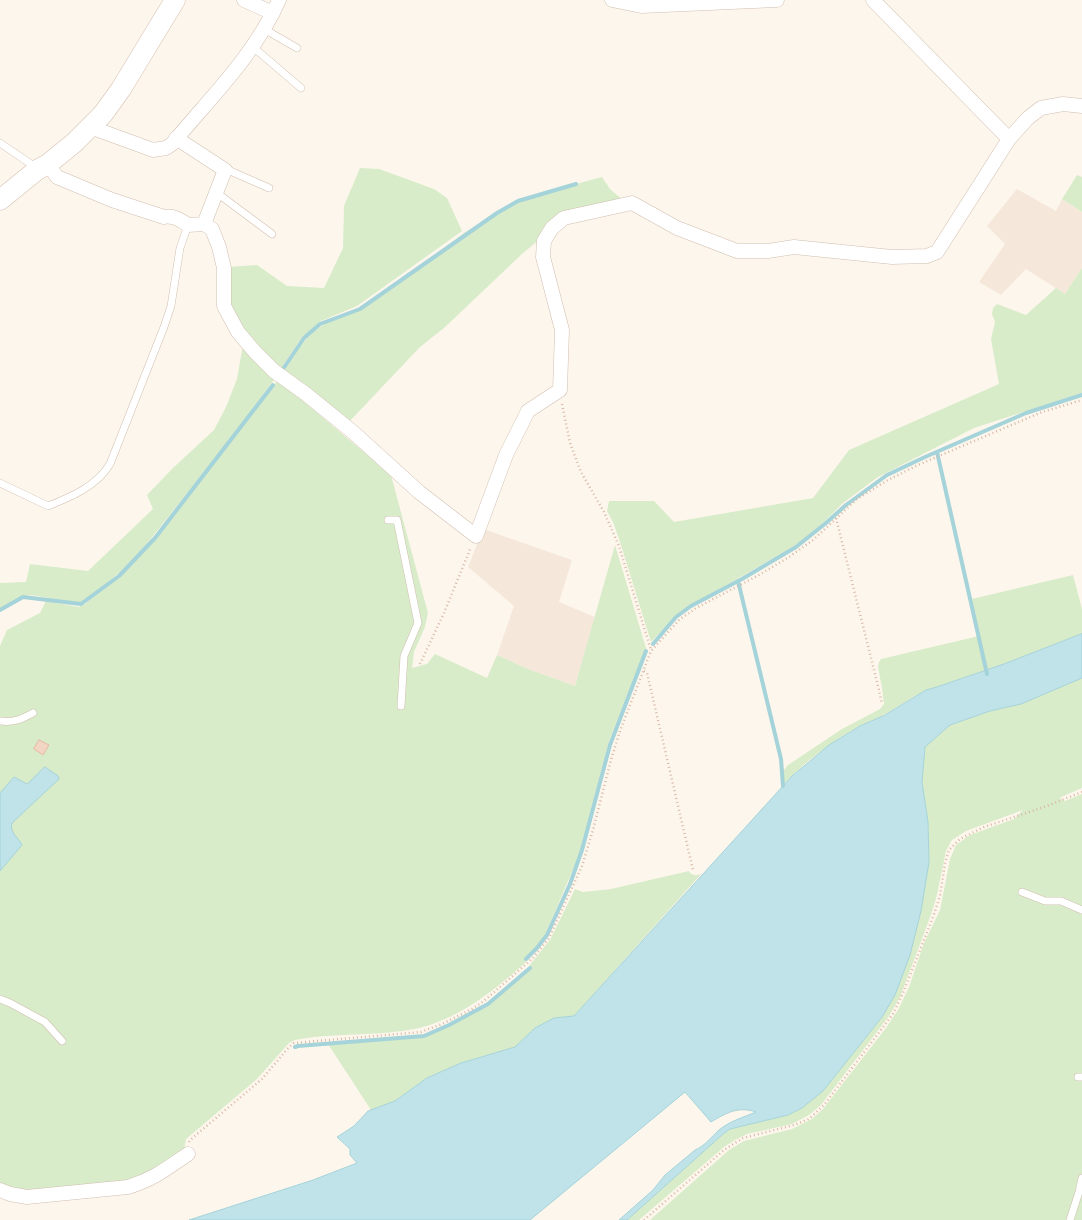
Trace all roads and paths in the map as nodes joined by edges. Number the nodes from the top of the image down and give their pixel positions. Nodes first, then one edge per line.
1 (174, 0) edge
2 (244, 0) edge
3 (279, 0) edge
4 (612, 0) edge
5 (777, 0) edge
6 (873, 0) edge
7 (273, 13) junction
8 (264, 29) junction
9 (253, 47) junction
10 (297, 48) dead end
11 (301, 88) dead end
12 (1082, 106) edge
13 (90, 127) junction
14 (176, 138) junction
15 (1009, 139) junction
16 (0, 143) edge
17 (42, 167) junction
18 (225, 170) junction
19 (269, 188) dead end
20 (217, 193) junction
21 (0, 200) edge
22 (204, 224) junction
23 (188, 225) junction
24 (272, 234) dead end
25 (560, 390) junction
26 (1082, 400) edge
27 (0, 483) edge
28 (836, 518) junction
29 (388, 520) dead end
30 (476, 536) junction
31 (651, 651) junction
32 (420, 664) dead end
33 (644, 671) junction
34 (882, 704) dead end
35 (401, 706) dead end
36 (33, 713) dead end
37 (0, 720) edge
38 (1082, 792) edge
39 (693, 870) dead end
40 (1022, 892) dead end
41 (1082, 910) edge
42 (0, 999) edge
43 (62, 1041) dead end
44 (188, 1154) joint
45 (1082, 1178) edge
46 (0, 1190) edge
47 (644, 1220) edge
48 (1070, 1220) edge

1 - 13 street
2 - 7 street
3 - 7 street
4 - 5 street
6 - 15 street
7 - 8 street
8 - 9 street
8 - 10 lane
9 - 11 lane
9 - 14 street
12 - 15 street
13 - 14 street
13 - 17 street
14 - 18 street
15 - 25 street
16 - 17 lane
17 - 21 street
17 - 23 street
18 - 19 lane
18 - 20 street
20 - 22 street
20 - 24 lane
22 - 23 street
22 - 30 street
23 - 27 lane
25 - 30 street
25 - 31 path
26 - 28 path
28 - 31 path
28 - 34 path
29 - 35 lane
30 - 32 path
31 - 33 path
33 - 39 path
33 - 44 path
36 - 37 lane
38 - 47 path
40 - 41 lane
42 - 43 lane
44 - 46 street
45 - 48 lane

